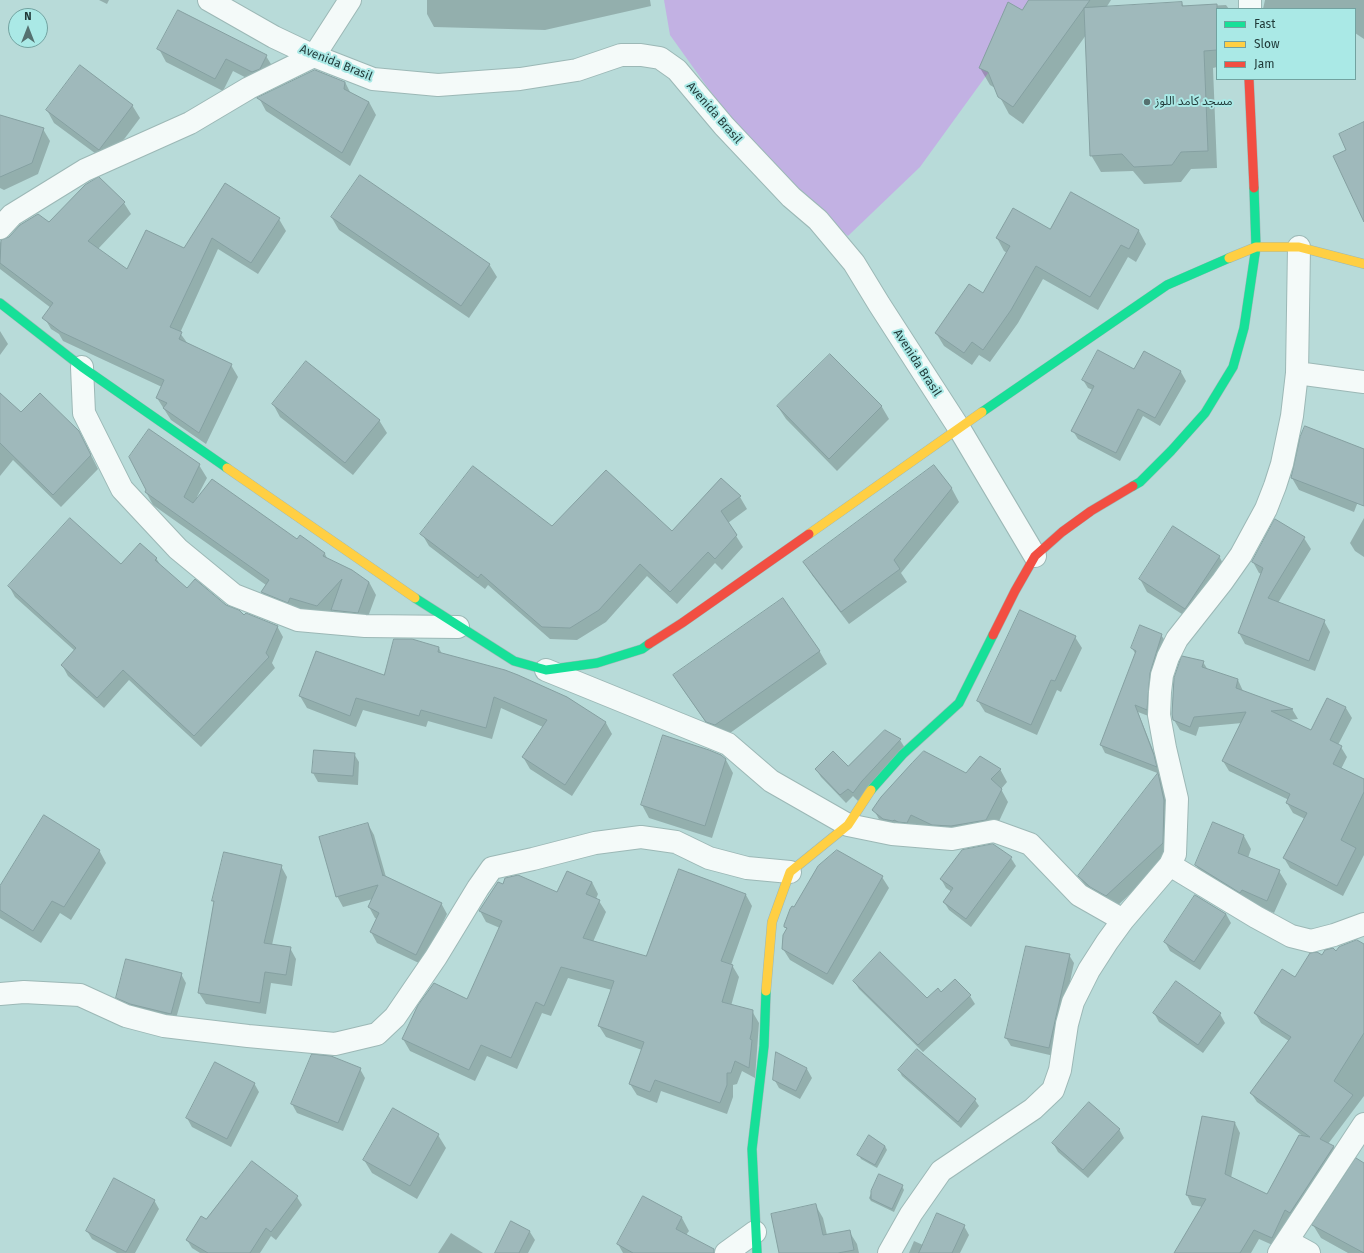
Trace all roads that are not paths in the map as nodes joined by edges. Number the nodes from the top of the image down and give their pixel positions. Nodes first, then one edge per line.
1 (209, 0) edge
2 (350, 0) edge
3 (314, 56) junction
4 (1249, 80) edge
5 (0, 228) edge
6 (1256, 247) junction
7 (1299, 247) junction
8 (1364, 264) edge
9 (0, 303) edge
10 (82, 367) junction
11 (1297, 373) junction
12 (1364, 382) edge
13 (959, 428) junction
14 (1035, 556) junction
15 (458, 627) junction
16 (546, 670) junction
17 (848, 825) junction
18 (1170, 865) junction
19 (790, 872) junction
20 (1123, 920) junction
21 (1364, 924) edge
22 (0, 994) edge
23 (1363, 1127) edge
24 (756, 1243) edge
25 (1283, 1247) edge
26 (726, 1253) edge
27 (889, 1253) edge
28 (1309, 1253) edge

1 - 3 street, Avenida Brasil
2 - 3 street
3 - 5 street
3 - 13 street, Avenida Brasil
4 - 6 main road
6 - 7 main road
6 - 13 main road
6 - 14 main road
7 - 8 main road
7 - 11 street
9 - 10 main road
10 - 15 main road
10 - 15 street
11 - 12 street
11 - 18 street
13 - 14 street, Avenida Brasil
13 - 16 main road
14 - 17 main road
15 - 16 main road
16 - 17 street
17 - 19 main road
17 - 20 street
18 - 20 street
18 - 21 street
19 - 22 street
19 - 24 main road
20 - 27 street
23 - 25 street
24 - 26 street
25 - 28 street

